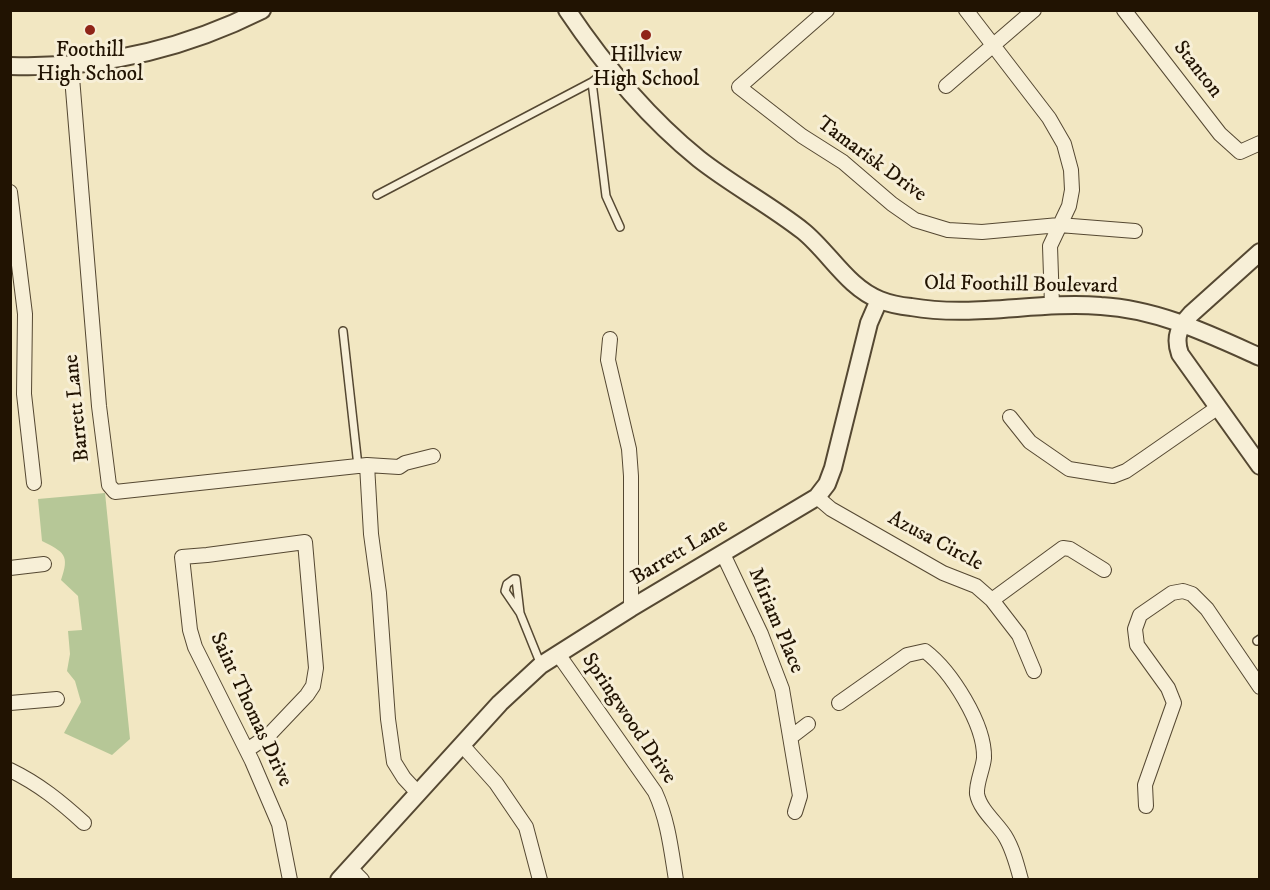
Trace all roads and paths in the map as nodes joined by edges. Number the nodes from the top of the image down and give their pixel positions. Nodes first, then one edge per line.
1 (262, 10) edge
2 (567, 10) edge
3 (827, 10) edge
4 (966, 10) edge
5 (1034, 10) edge
6 (1124, 10) edge
7 (993, 45) junction
8 (71, 65) junction
9 (10, 66) edge
10 (609, 69) junction
11 (592, 81) junction
12 (946, 86) dead end
13 (1260, 143) edge
14 (10, 192) edge
15 (377, 195) dead end
16 (1059, 225) junction
17 (620, 227) dead end
18 (1135, 231) dead end
19 (1260, 252) edge
20 (16, 289) edge
21 (879, 300) junction
22 (1052, 305) junction
23 (1182, 324) junction
24 (343, 331) dead end
25 (610, 339) dead end
26 (1260, 357) edge
27 (1217, 408) junction
28 (1010, 417) dead end
29 (433, 456) dead end
30 (362, 466) junction
31 (1260, 466) edge
32 (34, 483) dead end
33 (817, 498) junction
34 (723, 554) junction
35 (44, 564) dead end
36 (10, 568) edge
37 (1104, 570) dead end
38 (992, 600) junction
39 (631, 609) junction
40 (520, 613) dead end
41 (558, 654) junction
42 (541, 665) junction
43 (1034, 671) dead end
44 (1260, 687) edge
45 (57, 699) dead end
46 (10, 703) edge
47 (839, 703) dead end
48 (808, 723) dead end
49 (790, 737) junction
50 (462, 745) junction
51 (247, 750) junction
52 (10, 770) edge
53 (417, 792) junction
54 (1146, 806) dead end
55 (795, 812) dead end
56 (84, 823) dead end
57 (350, 876) edge
58 (290, 879) edge
59 (540, 879) edge
60 (676, 879) edge
61 (1021, 879) edge

1 - 8 street
2 - 10 street, Old Foothill Boulevard
3 - 16 street, Tamarisk Drive
4 - 7 street
5 - 7 street
6 - 13 street, Stanton
7 - 12 street
7 - 16 street
8 - 9 street
8 - 30 street, Barrett Lane
10 - 11 lane
10 - 21 street, Old Foothill Boulevard
11 - 15 lane
11 - 17 lane
14 - 20 street
16 - 18 street, Tamarisk Drive
16 - 22 street
19 - 23 street
20 - 32 street
21 - 22 street, Old Foothill Boulevard
21 - 33 street
22 - 23 street, Old Foothill Boulevard
23 - 26 street, Old Foothill Boulevard
23 - 27 street
24 - 30 lane
25 - 39 street
27 - 28 street
27 - 31 street
29 - 30 street, Barrett Lane
30 - 53 street
33 - 34 street, Barrett Lane
33 - 38 street, Azusa Circle
34 - 39 street, Barrett Lane
34 - 49 street, Miriam Place
35 - 36 street
37 - 38 street
38 - 43 street, Azusa Circle
39 - 41 street, Barrett Lane
40 - 42 lane
41 - 42 street, Barrett Lane
41 - 60 street, Springwood Drive
42 - 50 street, Barrett Lane
44 - 54 street
45 - 46 street
47 - 61 street
48 - 49 street
49 - 55 street, Miriam Place
50 - 53 street, Barrett Lane
50 - 59 street
51 - 51 street, Saint Thomas Drive
51 - 58 street, Saint Thomas Drive
52 - 56 street
53 - 57 street, Barrett Lane

